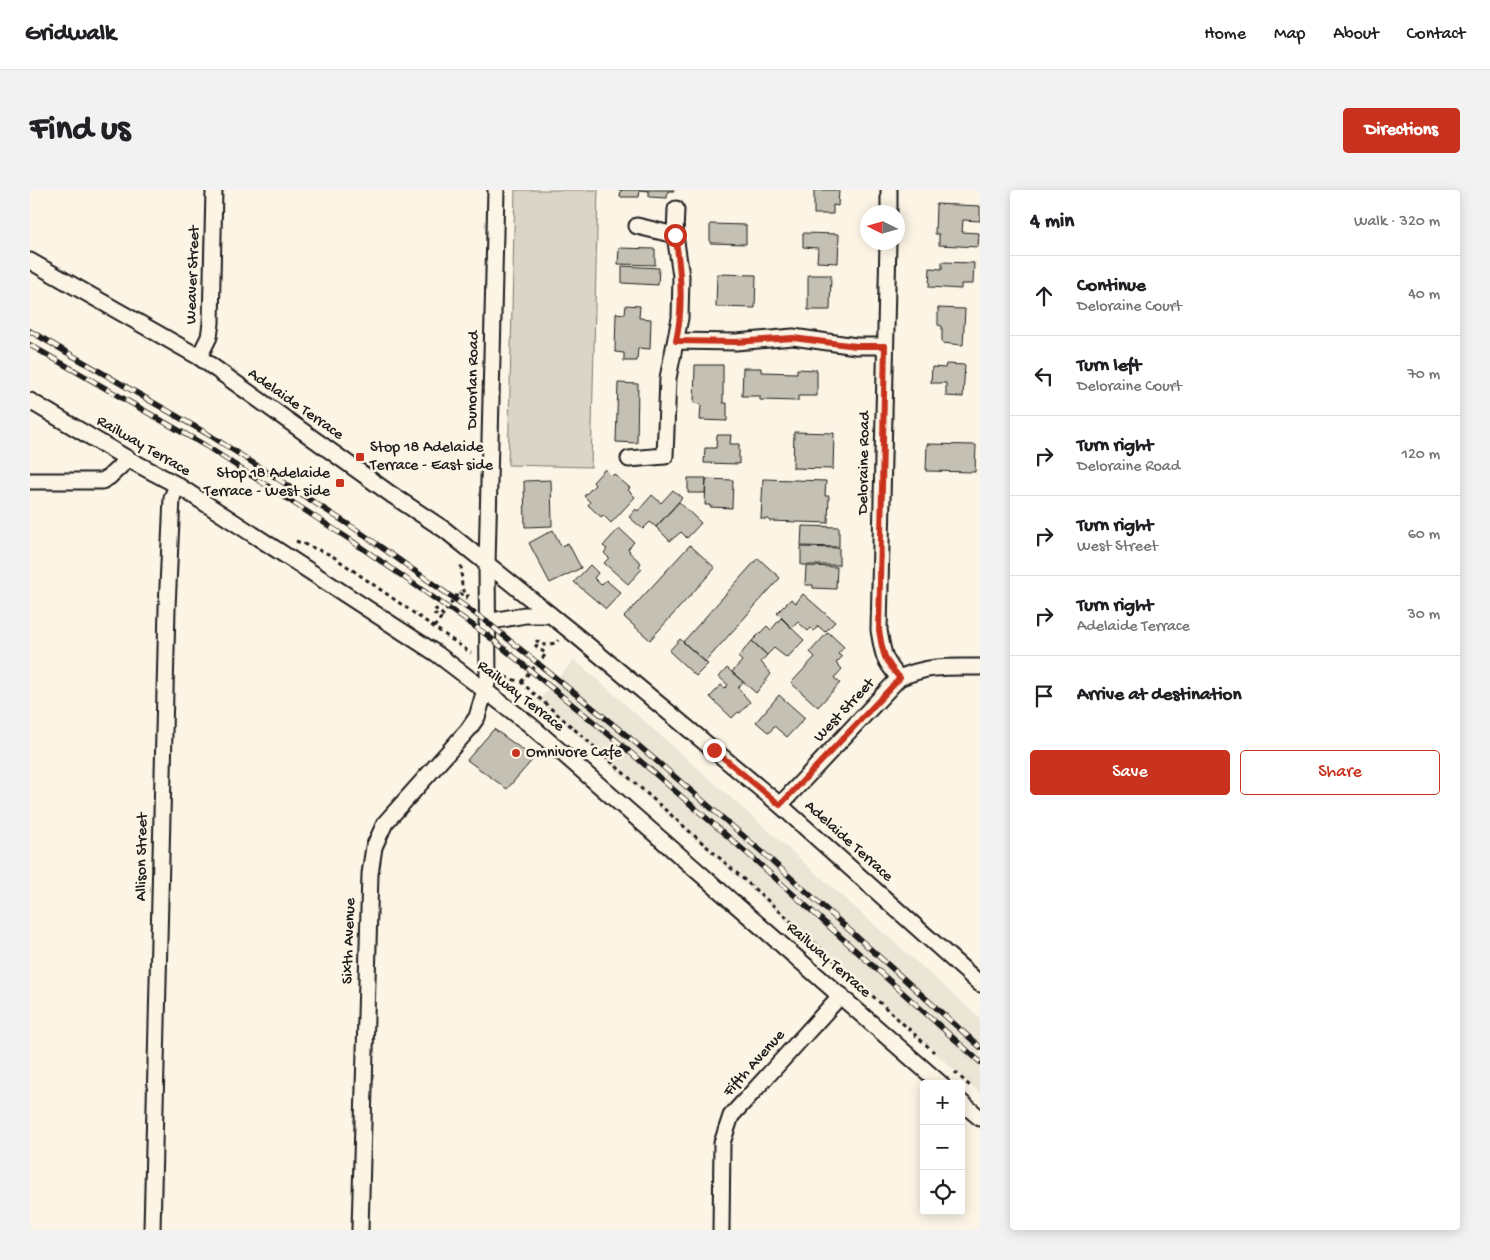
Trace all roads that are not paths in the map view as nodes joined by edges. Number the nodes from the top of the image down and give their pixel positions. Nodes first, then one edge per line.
1 (214, 190) edge
2 (496, 190) edge
3 (889, 190) edge
4 (889, 205) edge
5 (676, 209) dead end
6 (637, 226) dead end
7 (675, 235) junction
8 (888, 250) edge
9 (30, 260) edge
10 (676, 341) junction
11 (885, 346) junction
12 (199, 358) junction
13 (30, 401) edge
14 (128, 459) junction
15 (629, 459) dead end
16 (30, 481) edge
17 (177, 485) junction
18 (486, 565) junction
19 (551, 615) junction
20 (487, 622) junction
21 (980, 667) edge
22 (900, 678) junction
23 (486, 691) junction
24 (780, 805) junction
25 (980, 984) edge
26 (841, 995) junction
27 (937, 1080) edge
28 (965, 1105) edge
29 (980, 1118) edge
30 (152, 1230) edge
31 (360, 1230) edge
32 (721, 1230) edge

1 - 12 street, Weaver Street
2 - 18 street, Dunorlan Road
3 - 4 street
5 - 7 street
6 - 7 street
7 - 10 street
8 - 11 street, Deloraine Road
9 - 12 street, Adelaide Terrace
10 - 11 street
10 - 15 street
11 - 22 street, Deloraine Road
12 - 18 street, Adelaide Terrace
13 - 14 street, Railway Terrace
14 - 16 street
14 - 17 street, Railway Terrace
17 - 23 street, Railway Terrace
17 - 30 street, Allison Street
18 - 19 street, Adelaide Terrace
18 - 20 street, Dunorlan Road
19 - 20 street
19 - 24 street, Adelaide Terrace
20 - 23 street, Dunorlan Road
21 - 22 street, West Street
22 - 24 street, West Street
23 - 26 street, Railway Terrace
23 - 31 street, Sixth Avenue
24 - 25 street, Adelaide Terrace
26 - 27 street, Railway Terrace
26 - 32 street, Fifth Avenue
28 - 29 street

